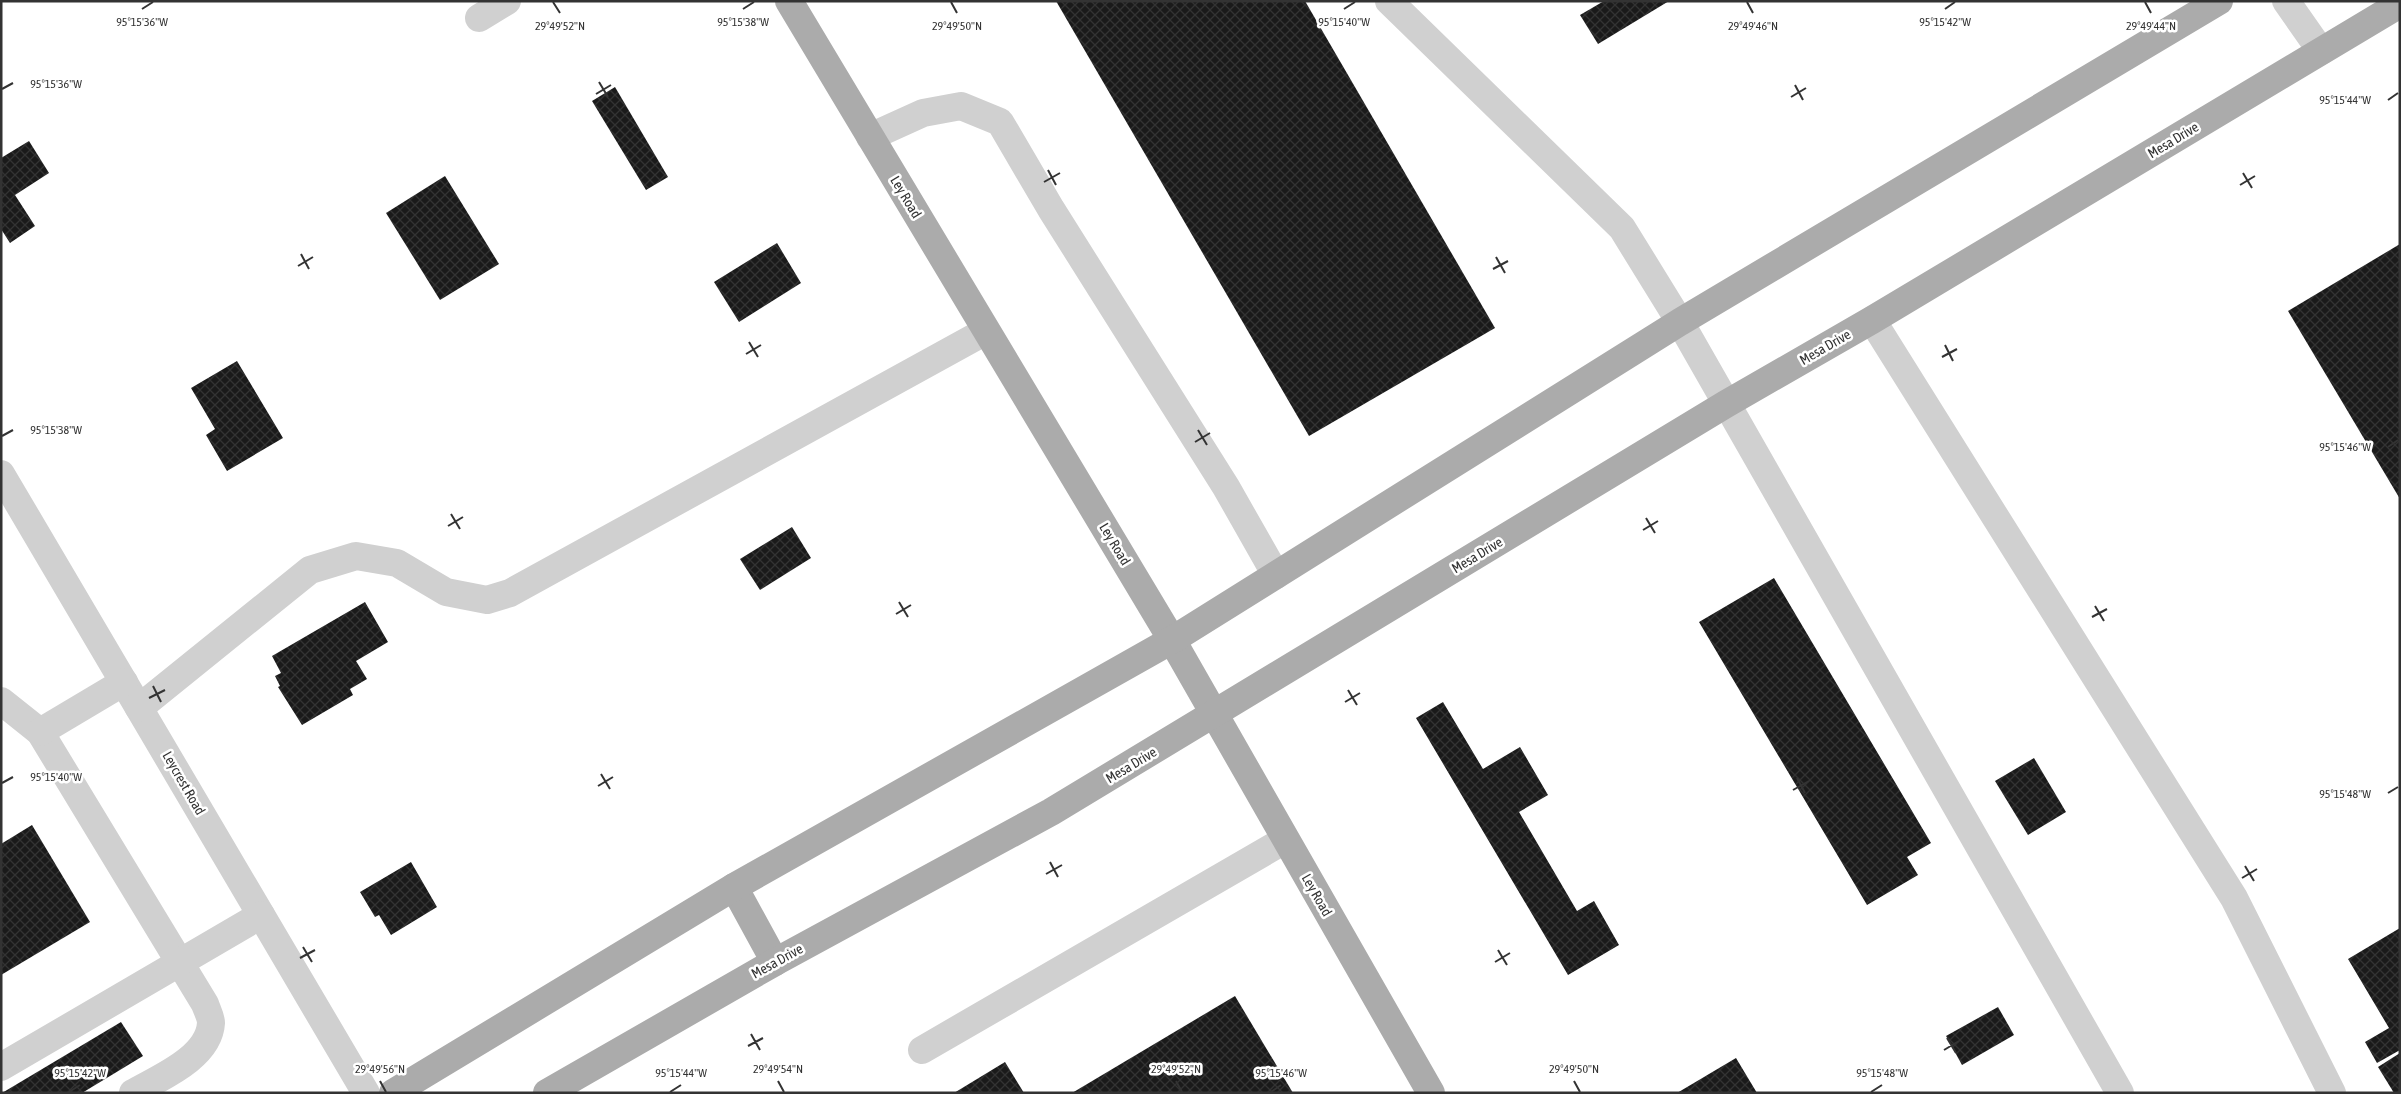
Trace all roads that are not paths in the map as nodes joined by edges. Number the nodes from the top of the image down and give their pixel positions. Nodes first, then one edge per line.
1 (507, 1) edge
2 (789, 1) edge
3 (1389, 1) edge
4 (2219, 1) edge
5 (2286, 1) edge
6 (2400, 4) edge
7 (480, 18) dead end
8 (2322, 51) junction
9 (870, 137) junction
10 (1872, 320) junction
11 (1680, 322) junction
12 (986, 330) junction
13 (1726, 404) junction
14 (1, 474) edge
15 (1276, 575) junction
16 (1172, 640) junction
17 (124, 682) junction
18 (1, 701) edge
19 (139, 708) junction
20 (1214, 716) junction
21 (40, 732) junction
22 (1285, 840) junction
23 (734, 888) junction
24 (261, 915) junction
25 (180, 962) junction
26 (775, 962) junction
27 (922, 1050) dead end
28 (1, 1067) edge
29 (133, 1093) edge
30 (366, 1093) edge
31 (393, 1093) edge
32 (547, 1093) edge
33 (1431, 1093) edge
34 (2120, 1093) edge
35 (2332, 1093) edge

1 - 7 street
2 - 9 main road, Ley Road
3 - 11 street
4 - 11 main road
5 - 8 street
6 - 8 main road, Mesa Drive
8 - 10 main road, Mesa Drive
9 - 12 main road, Ley Road
9 - 15 street
10 - 13 main road, Mesa Drive
10 - 35 street
11 - 13 street
11 - 15 main road
12 - 16 main road, Ley Road
12 - 19 street
13 - 20 main road, Mesa Drive
13 - 34 street
14 - 17 street, Leycrest Road
15 - 16 main road
16 - 20 main road, Ley Road
16 - 23 main road
17 - 19 street, Leycrest Road
17 - 21 street
18 - 21 street
19 - 24 street, Leycrest Road
20 - 22 main road, Ley Road
20 - 26 main road, Mesa Drive
21 - 25 street
22 - 27 street
22 - 33 main road, Ley Road
23 - 26 main road
23 - 31 main road
24 - 25 street
24 - 30 street, Leycrest Road
25 - 28 street
25 - 29 street
26 - 32 main road, Mesa Drive

